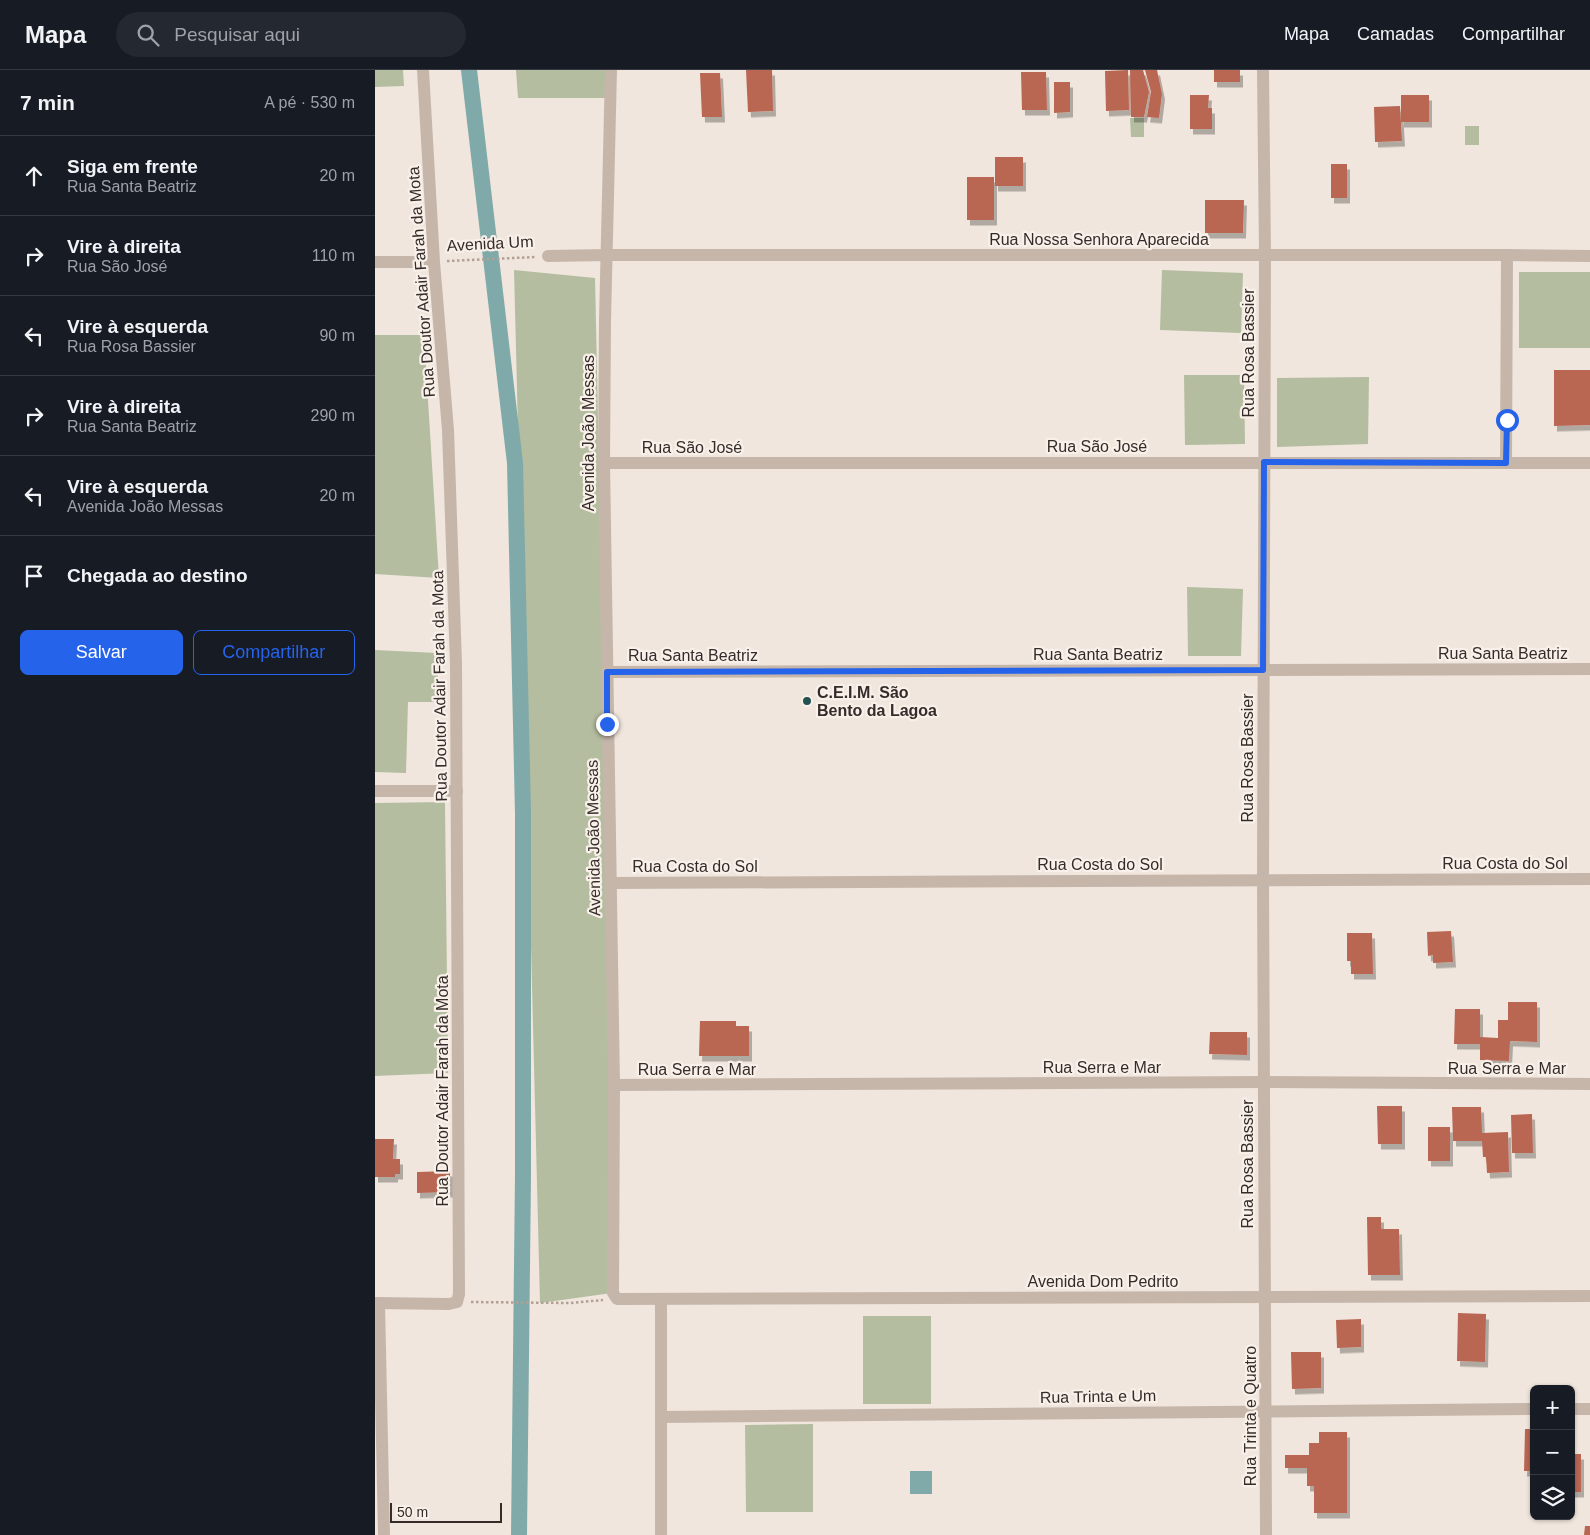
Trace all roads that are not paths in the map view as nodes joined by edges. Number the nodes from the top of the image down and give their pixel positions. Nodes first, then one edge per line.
1 (423, 70) edge
2 (611, 70) edge
3 (1263, 70) edge
4 (607, 255) junction
5 (1265, 255) junction
6 (1507, 255) junction
7 (548, 256) road end
8 (1590, 256) edge
9 (375, 262) edge
10 (434, 262) junction
11 (1264, 462) junction
12 (604, 463) junction
13 (1506, 463) junction
14 (1590, 463) edge
15 (1590, 669) edge
16 (1263, 670) junction
17 (607, 672) junction
18 (375, 791) edge
19 (457, 791) junction
20 (1590, 879) edge
21 (1263, 880) junction
22 (611, 883) junction
23 (1263, 1082) junction
24 (1590, 1084) edge
25 (614, 1085) junction
26 (1590, 1296) edge
27 (1265, 1297) junction
28 (617, 1299) joint
29 (661, 1299) junction
30 (377, 1303) edge
31 (1530, 1409) edge
32 (1575, 1409) edge
33 (1590, 1409) edge
34 (1267, 1410) junction
35 (662, 1417) junction
36 (384, 1535) edge
37 (661, 1535) edge
38 (1267, 1535) edge

1 - 10 street, Rua Doutor Adair Farah da Mota
2 - 4 street, Avenida João Messas
3 - 5 street, Rua Rosa Bassier
4 - 5 street, Rua Nossa Senhora Aparecida
4 - 7 street, Avenida Um
4 - 12 street, Avenida João Messas
5 - 6 street, Rua Nossa Senhora Aparecida
5 - 11 street, Rua Rosa Bassier
6 - 8 street, Rua Nossa Senhora Aparecida
6 - 13 street
9 - 10 street, Avenida Um
10 - 19 street, Rua Doutor Adair Farah da Mota
11 - 12 street, Rua São José
11 - 13 street, Rua São José
11 - 16 street, Rua Rosa Bassier
12 - 17 street, Avenida João Messas
13 - 14 street, Rua São José
15 - 16 street, Rua Santa Beatriz
16 - 17 street, Rua Santa Beatriz
16 - 21 street, Rua Rosa Bassier
17 - 22 street, Avenida João Messas
18 - 19 street
19 - 30 street, Rua Doutor Adair Farah da Mota
20 - 21 street, Rua Costa do Sol
21 - 22 street, Rua Costa do Sol
21 - 23 street, Rua Rosa Bassier
22 - 25 street, Avenida João Messas
23 - 24 street, Rua Serra e Mar
23 - 25 street, Rua Serra e Mar
23 - 27 street, Rua Rosa Bassier
25 - 28 street, Avenida João Messas
26 - 27 street, Avenida Dom Pedrito
27 - 29 street, Avenida Dom Pedrito
27 - 34 street, Rua Trinta e Quatro
28 - 29 street, Avenida Dom Pedrito
29 - 35 street
30 - 36 street
31 - 34 street, Rua Trinta e Um
32 - 33 street
34 - 35 street, Rua Trinta e Um
34 - 38 street, Rua Trinta e Quatro
35 - 37 street

